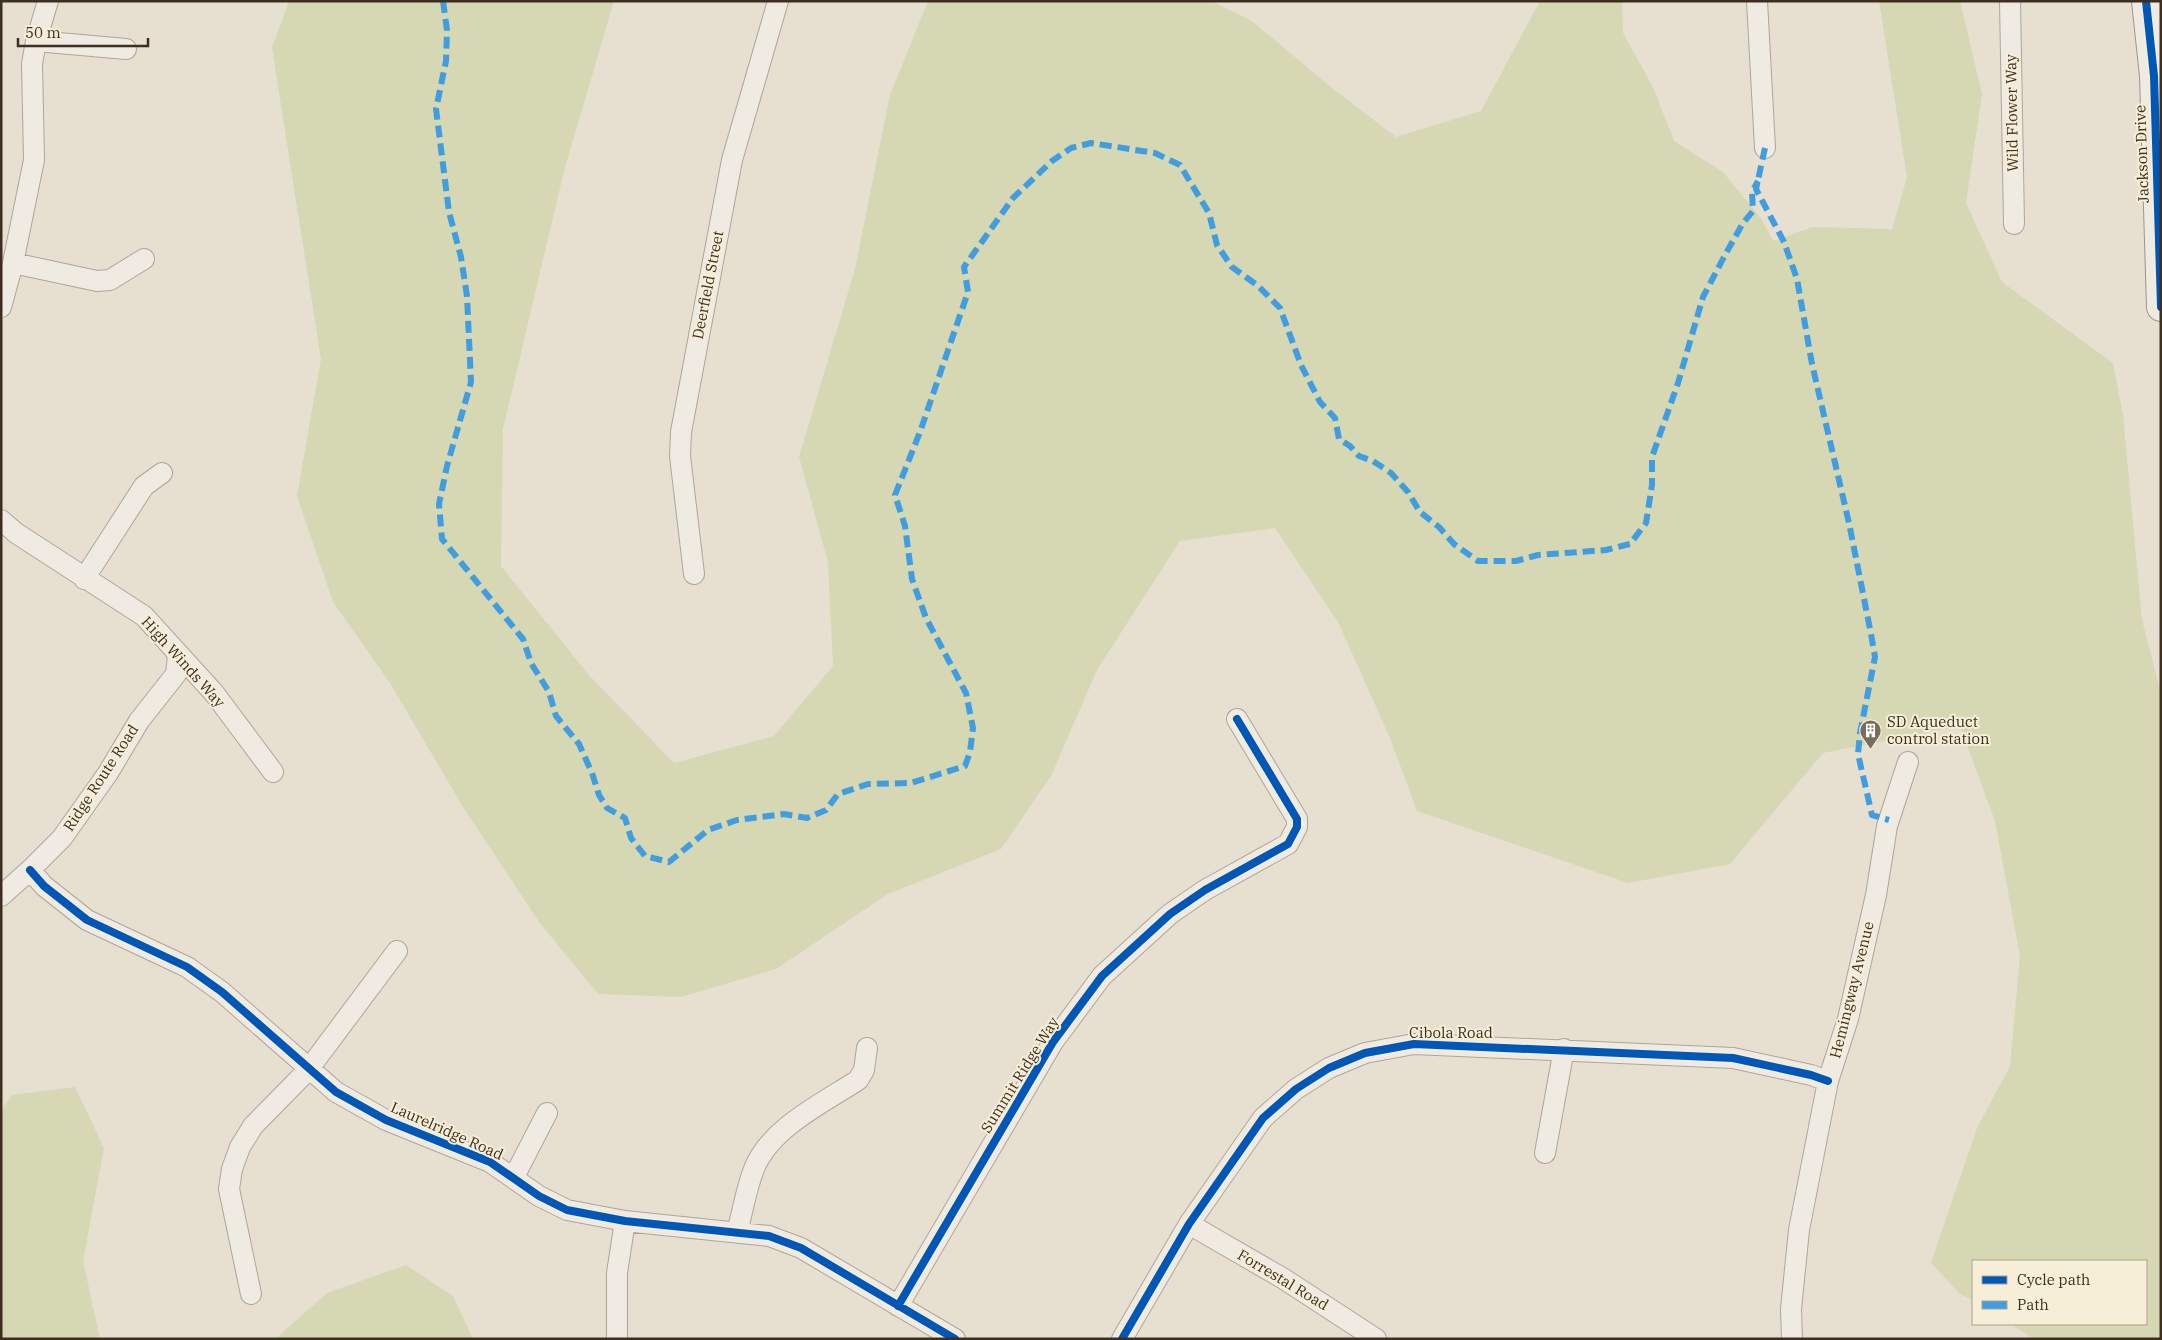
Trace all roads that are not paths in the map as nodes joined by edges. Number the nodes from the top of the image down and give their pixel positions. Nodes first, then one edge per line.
1 (48, 1) edge
2 (778, 1) edge
3 (1757, 1) edge
4 (2010, 1) edge
5 (2146, 1) edge
6 (36, 41) junction
7 (126, 49) dead end
8 (1765, 148) dead end
9 (2014, 224) dead end
10 (144, 259) dead end
11 (13, 263) junction
12 (1, 307) edge
13 (2161, 307) edge
14 (162, 473) dead end
15 (1, 520) edge
16 (694, 574) dead end
17 (84, 579) junction
18 (173, 648) junction
19 (1237, 719) dead end
20 (1908, 762) dead end
21 (273, 772) dead end
22 (30, 870) junction
23 (1, 896) edge
24 (397, 951) dead end
25 (867, 1048) dead end
26 (1564, 1049) junction
27 (308, 1070) junction
28 (1828, 1081) junction
29 (546, 1113) dead end
30 (1545, 1153) dead end
31 (514, 1177) junction
32 (625, 1221) junction
33 (1189, 1224) junction
34 (738, 1232) junction
35 (251, 1294) dead end
36 (898, 1306) junction
37 (617, 1339) edge
38 (955, 1339) edge
39 (1122, 1339) edge
40 (1376, 1339) edge
41 (1792, 1339) edge

1 - 6 street
2 - 16 street, Deerfield Street
3 - 8 street
4 - 9 street, Wild Flower Way
5 - 13 main road, Jackson Drive
6 - 7 street
6 - 11 street
10 - 11 street
11 - 12 street
14 - 17 street
15 - 17 street, High Winds Way
17 - 18 street, High Winds Way
18 - 21 street, High Winds Way
18 - 22 street, Ridge Route Road
19 - 36 street, Summit Ridge Way
20 - 28 street, Hemingway Avenue
22 - 23 street, Ridge Route Road
22 - 27 street, Laurelridge Road
24 - 27 street
25 - 34 street
26 - 28 street, Cibola Road
26 - 30 street
26 - 33 street, Cibola Road
27 - 31 street, Laurelridge Road
27 - 35 street
28 - 41 street, Hemingway Avenue
29 - 31 street
31 - 32 street, Laurelridge Road
32 - 34 street, Laurelridge Road
32 - 37 street
33 - 39 street, Cibola Road
33 - 40 street, Forrestal Road
34 - 36 street, Laurelridge Road
36 - 38 street, Laurelridge Road

